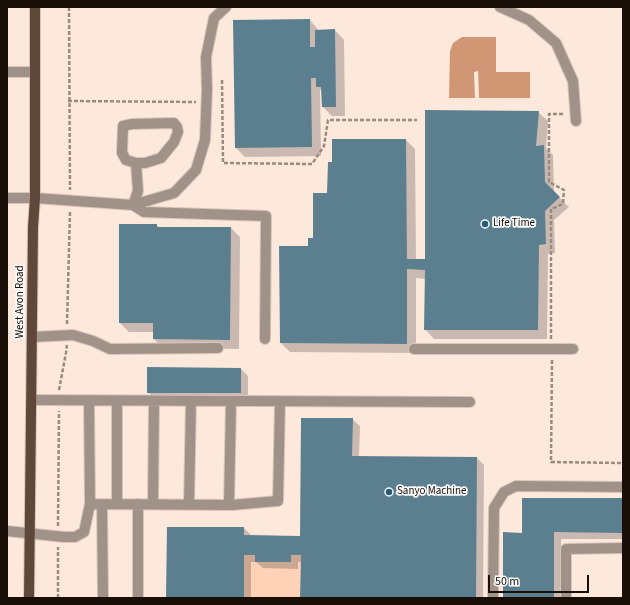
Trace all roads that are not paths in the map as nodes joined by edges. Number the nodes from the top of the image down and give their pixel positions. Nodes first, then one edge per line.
1 (35, 7) edge
2 (226, 7) edge
3 (500, 7) edge
4 (7, 72) edge
5 (35, 72) junction
6 (575, 118) road end
7 (136, 163) junction
8 (7, 198) edge
9 (35, 198) junction
10 (133, 205) junction
11 (32, 337) junction
12 (265, 339) dead end
13 (218, 348) dead end
14 (414, 349) dead end
15 (573, 349) dead end
16 (32, 400) junction
17 (89, 401) junction
18 (117, 401) junction
19 (154, 401) junction
20 (191, 402) junction
21 (231, 402) junction
22 (280, 402) junction
23 (470, 402) dead end
24 (623, 487) edge
25 (90, 504) junction
26 (102, 504) junction
27 (117, 504) junction
28 (138, 504) junction
29 (153, 504) junction
30 (189, 504) junction
31 (229, 505) junction
32 (7, 531) edge
33 (30, 533) junction
34 (623, 548) edge
35 (29, 598) edge
36 (104, 598) edge
37 (138, 598) edge
38 (493, 598) edge
39 (566, 598) edge

1 - 5 main road, West Avon Road
2 - 10 lane
3 - 6 lane
4 - 5 lane
5 - 9 main road, West Avon Road
7 - 7 lane
7 - 10 lane
8 - 9 lane
9 - 10 lane
9 - 11 main road, West Avon Road
10 - 12 lane
11 - 13 lane
11 - 16 main road, West Avon Road
14 - 15 lane
16 - 17 lane
16 - 33 main road, West Avon Road
17 - 18 lane
17 - 25 lane
18 - 19 lane
18 - 27 lane
19 - 20 lane
19 - 29 lane
20 - 21 lane
20 - 30 lane
21 - 22 lane
21 - 31 lane
22 - 23 lane
22 - 31 lane
24 - 38 lane
25 - 26 lane
25 - 33 lane
26 - 27 lane
26 - 36 lane
27 - 28 lane
28 - 29 lane
28 - 37 lane
29 - 30 lane
30 - 31 lane
32 - 33 lane
33 - 35 main road, West Avon Road
34 - 39 lane

